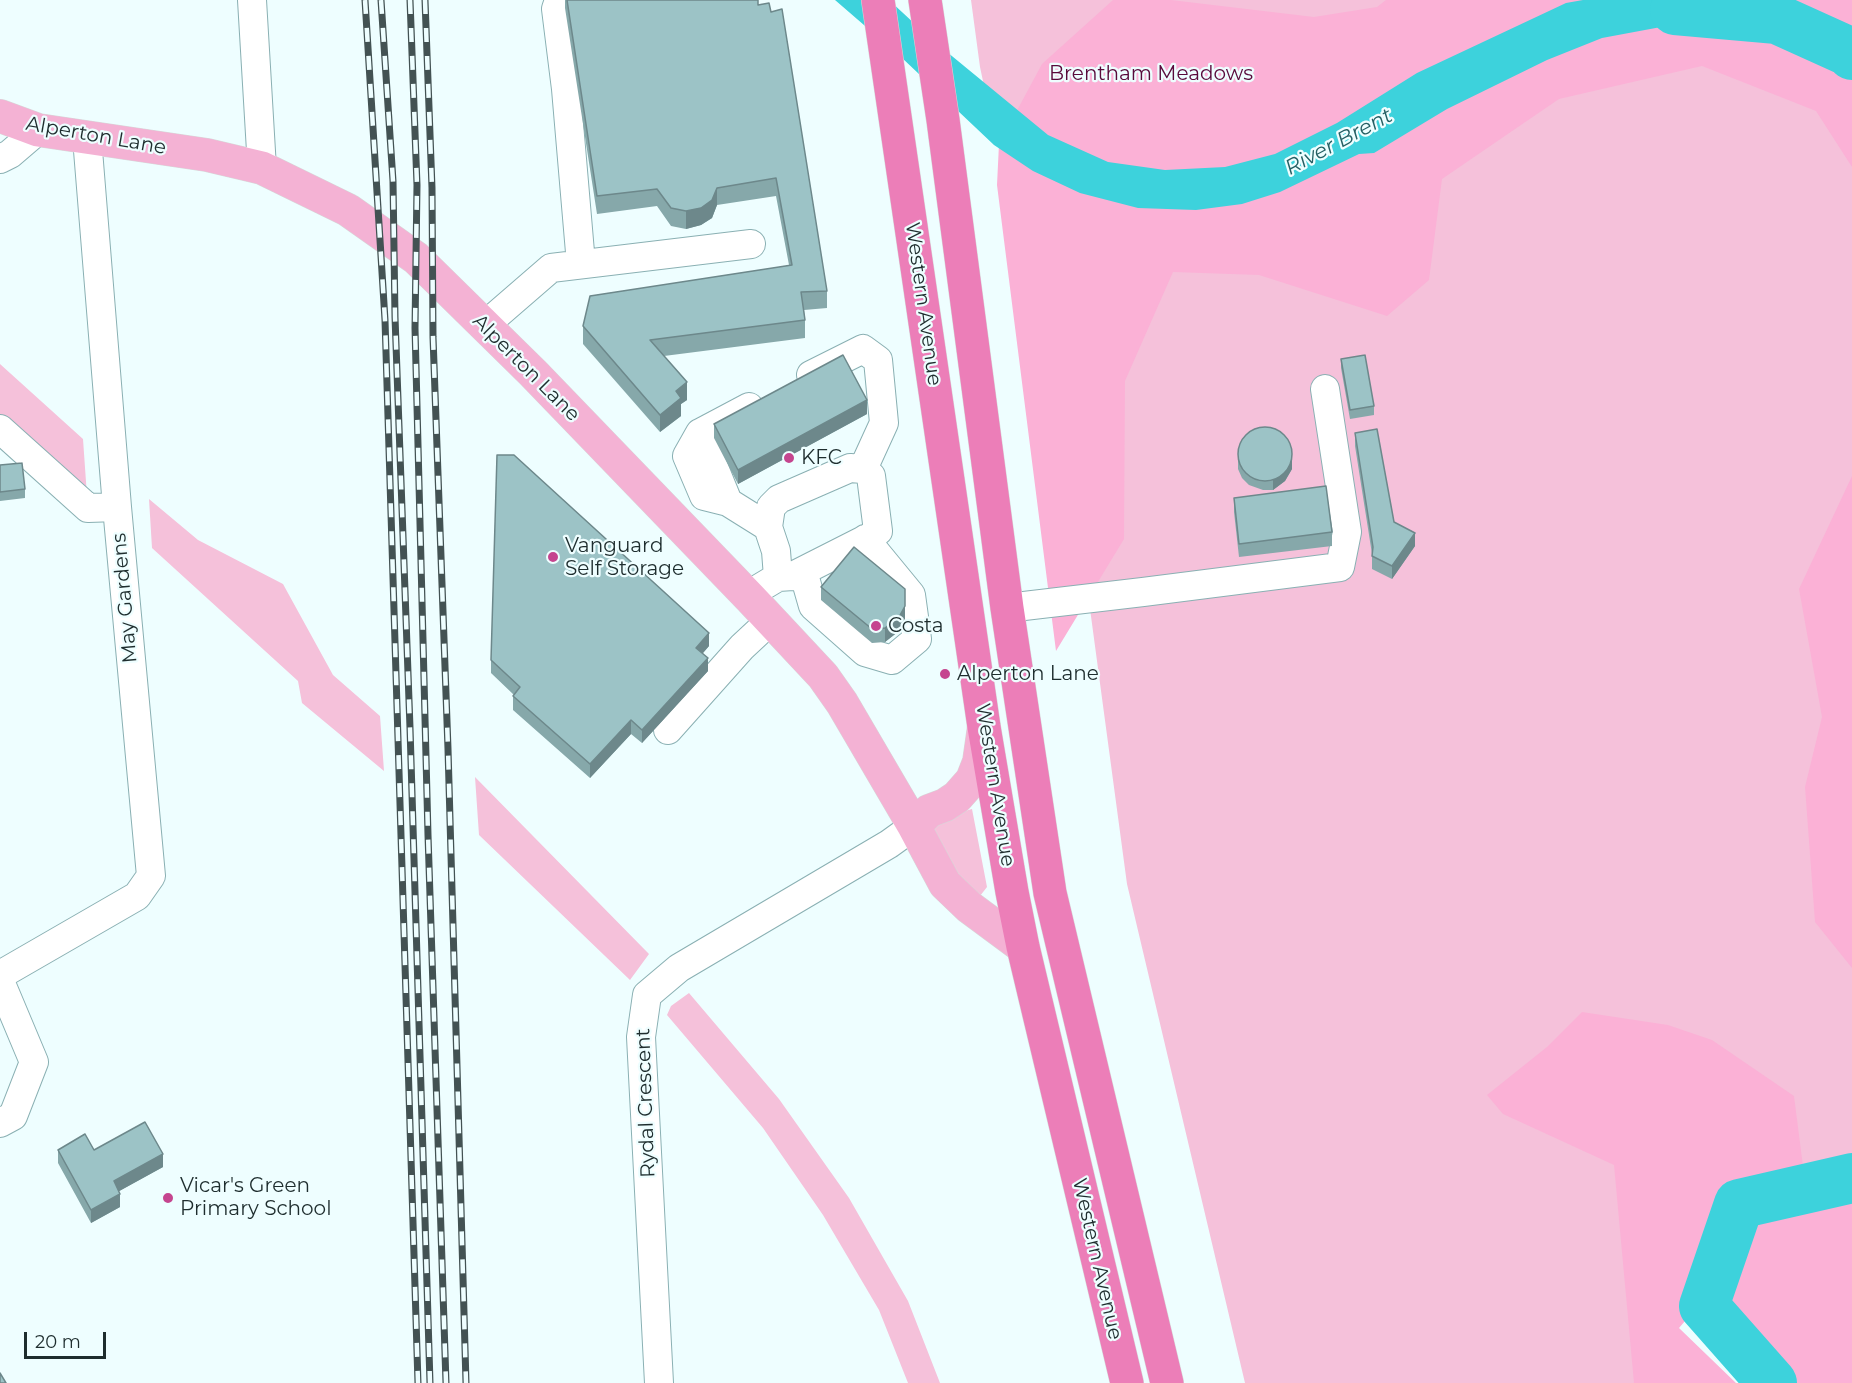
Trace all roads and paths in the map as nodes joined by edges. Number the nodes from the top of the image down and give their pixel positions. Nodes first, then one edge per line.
1 (252, 0) edge
2 (558, 0) edge
3 (878, 0) edge
4 (925, 0) edge
5 (0, 116) edge
6 (38, 130) junction
7 (87, 138) junction
8 (0, 159) edge
9 (262, 168) junction
10 (751, 244) dead end
11 (581, 264) junction
12 (484, 326) junction
13 (1325, 389) dead end
14 (0, 429) edge
15 (863, 469) junction
16 (117, 507) junction
17 (768, 527) junction
18 (865, 539) junction
19 (790, 574) junction
20 (748, 595) junction
21 (1007, 608) junction
22 (771, 620) junction
23 (984, 727) junction
24 (668, 730) dead end
25 (914, 826) junction
26 (1023, 947) junction
27 (0, 975) edge
28 (0, 981) edge
29 (0, 1124) edge
30 (659, 1383) edge
31 (1127, 1383) edge
32 (1167, 1383) edge

1 - 9 street
2 - 11 street
3 - 23 highway, Western Avenue
4 - 21 highway, Western Avenue
5 - 6 main road, Alperton Lane
6 - 7 main road, Alperton Lane
6 - 8 street
7 - 9 main road, Alperton Lane
7 - 16 street, May Gardens
9 - 12 main road, Alperton Lane
10 - 11 street
11 - 12 street
12 - 20 main road, Alperton Lane
13 - 21 street
14 - 16 street
15 - 17 street
15 - 17 street
15 - 18 street
16 - 27 street, May Gardens
17 - 19 street
18 - 19 street
18 - 19 street
19 - 20 street
20 - 22 main road, Alperton Lane
21 - 32 highway, Western Avenue
22 - 24 street
22 - 25 main road, Alperton Lane
23 - 25 main road
23 - 26 highway, Western Avenue
25 - 26 main road, Alperton Lane
25 - 30 street, Rydal Crescent
26 - 31 highway, Western Avenue
28 - 29 street

